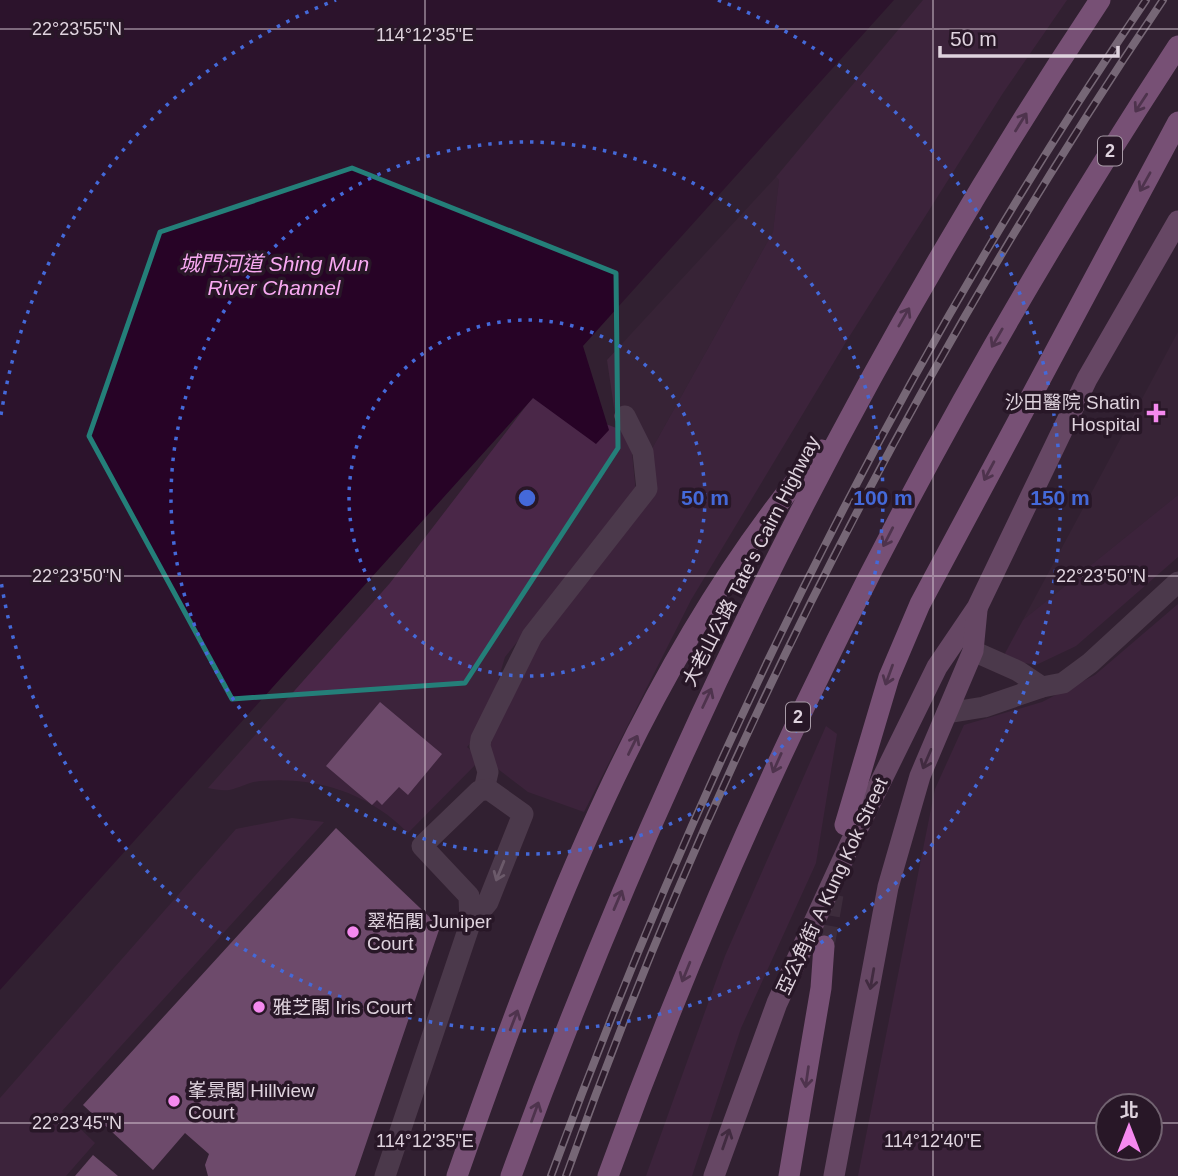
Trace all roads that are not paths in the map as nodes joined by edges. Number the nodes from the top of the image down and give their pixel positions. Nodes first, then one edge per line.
1 (1100, 0) edge
2 (1178, 46) edge
3 (1178, 122) edge
4 (1178, 221) edge
5 (625, 416) dead end
6 (846, 422) junction
7 (1178, 582) edge
8 (977, 608) junction
9 (973, 651) junction
10 (937, 667) junction
11 (1042, 687) junction
12 (947, 713) junction
13 (484, 790) junction
14 (845, 825) dead end
15 (470, 924) junction
16 (824, 946) tunnel mouth
17 (385, 1176) edge
18 (457, 1176) edge
19 (511, 1176) edge
20 (608, 1176) edge
21 (715, 1176) edge
22 (789, 1176) edge
23 (834, 1176) edge

6 -> 1 highway, 大老山公路 Tate's Cairn Highway
2 -> 20 highway, 2
3 -> 14 highway
4 - 8 main road, 亞公角街 A Kung Kok Street
5 - 13 street
18 -> 6 highway
19 -> 6 highway, 大老山公路 Tate's Cairn Highway
7 - 11 street
8 - 9 main road, 亞公角街 A Kung Kok Street
8 - 10 main road, 亞公角街 A Kung Kok Street
9 - 10 main road
9 - 11 street
9 - 12 main road, 亞公角街 A Kung Kok Street
21 -> 10 main road, 亞公角街 A Kung Kok Street
11 - 12 street
12 -> 23 main road, 亞公角街 A Kung Kok Street
13 -> 15 street
13 - 15 street
15 - 17 street
16 -> 22 highway

